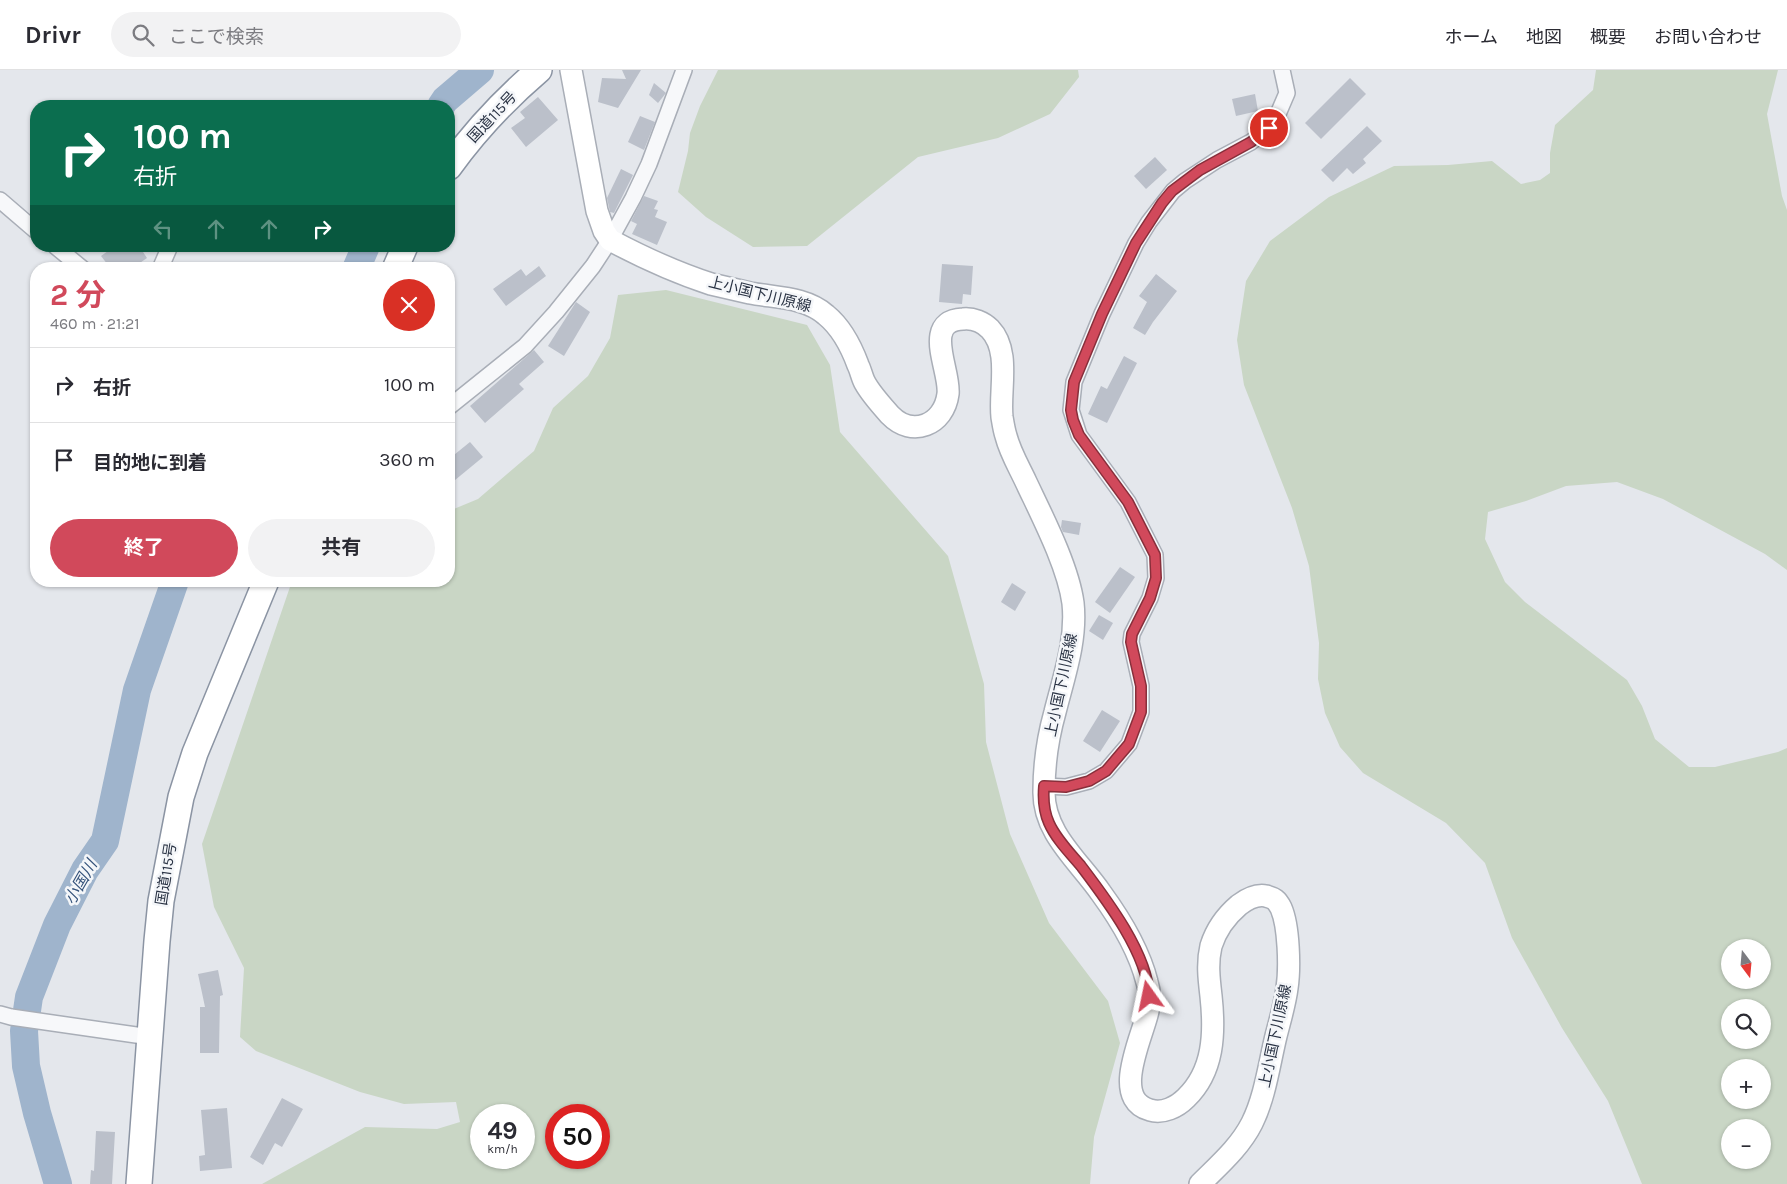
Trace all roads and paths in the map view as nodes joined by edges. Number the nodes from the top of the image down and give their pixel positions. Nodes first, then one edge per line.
1 (539, 70) edge
2 (571, 70) edge
3 (684, 70) edge
4 (1282, 70) edge
5 (455, 159) edge
6 (0, 200) edge
7 (30, 226) edge
8 (610, 240) junction
9 (63, 252) edge
10 (75, 262) edge
11 (455, 402) edge
12 (264, 587) edge
13 (1044, 786) junction
14 (0, 1014) edge
15 (150, 1037) junction
16 (139, 1184) edge
17 (1200, 1184) edge

1 - 5 highway, 国道115号
2 - 8 main road
3 - 8 street
4 - 13 street
6 - 7 street
8 - 11 street
8 - 13 main road, 上小国下川原線
9 - 10 street
12 - 15 highway, 国道115号
13 - 17 main road, 上小国下川原線
14 - 15 street
15 - 16 highway, 国道115号

